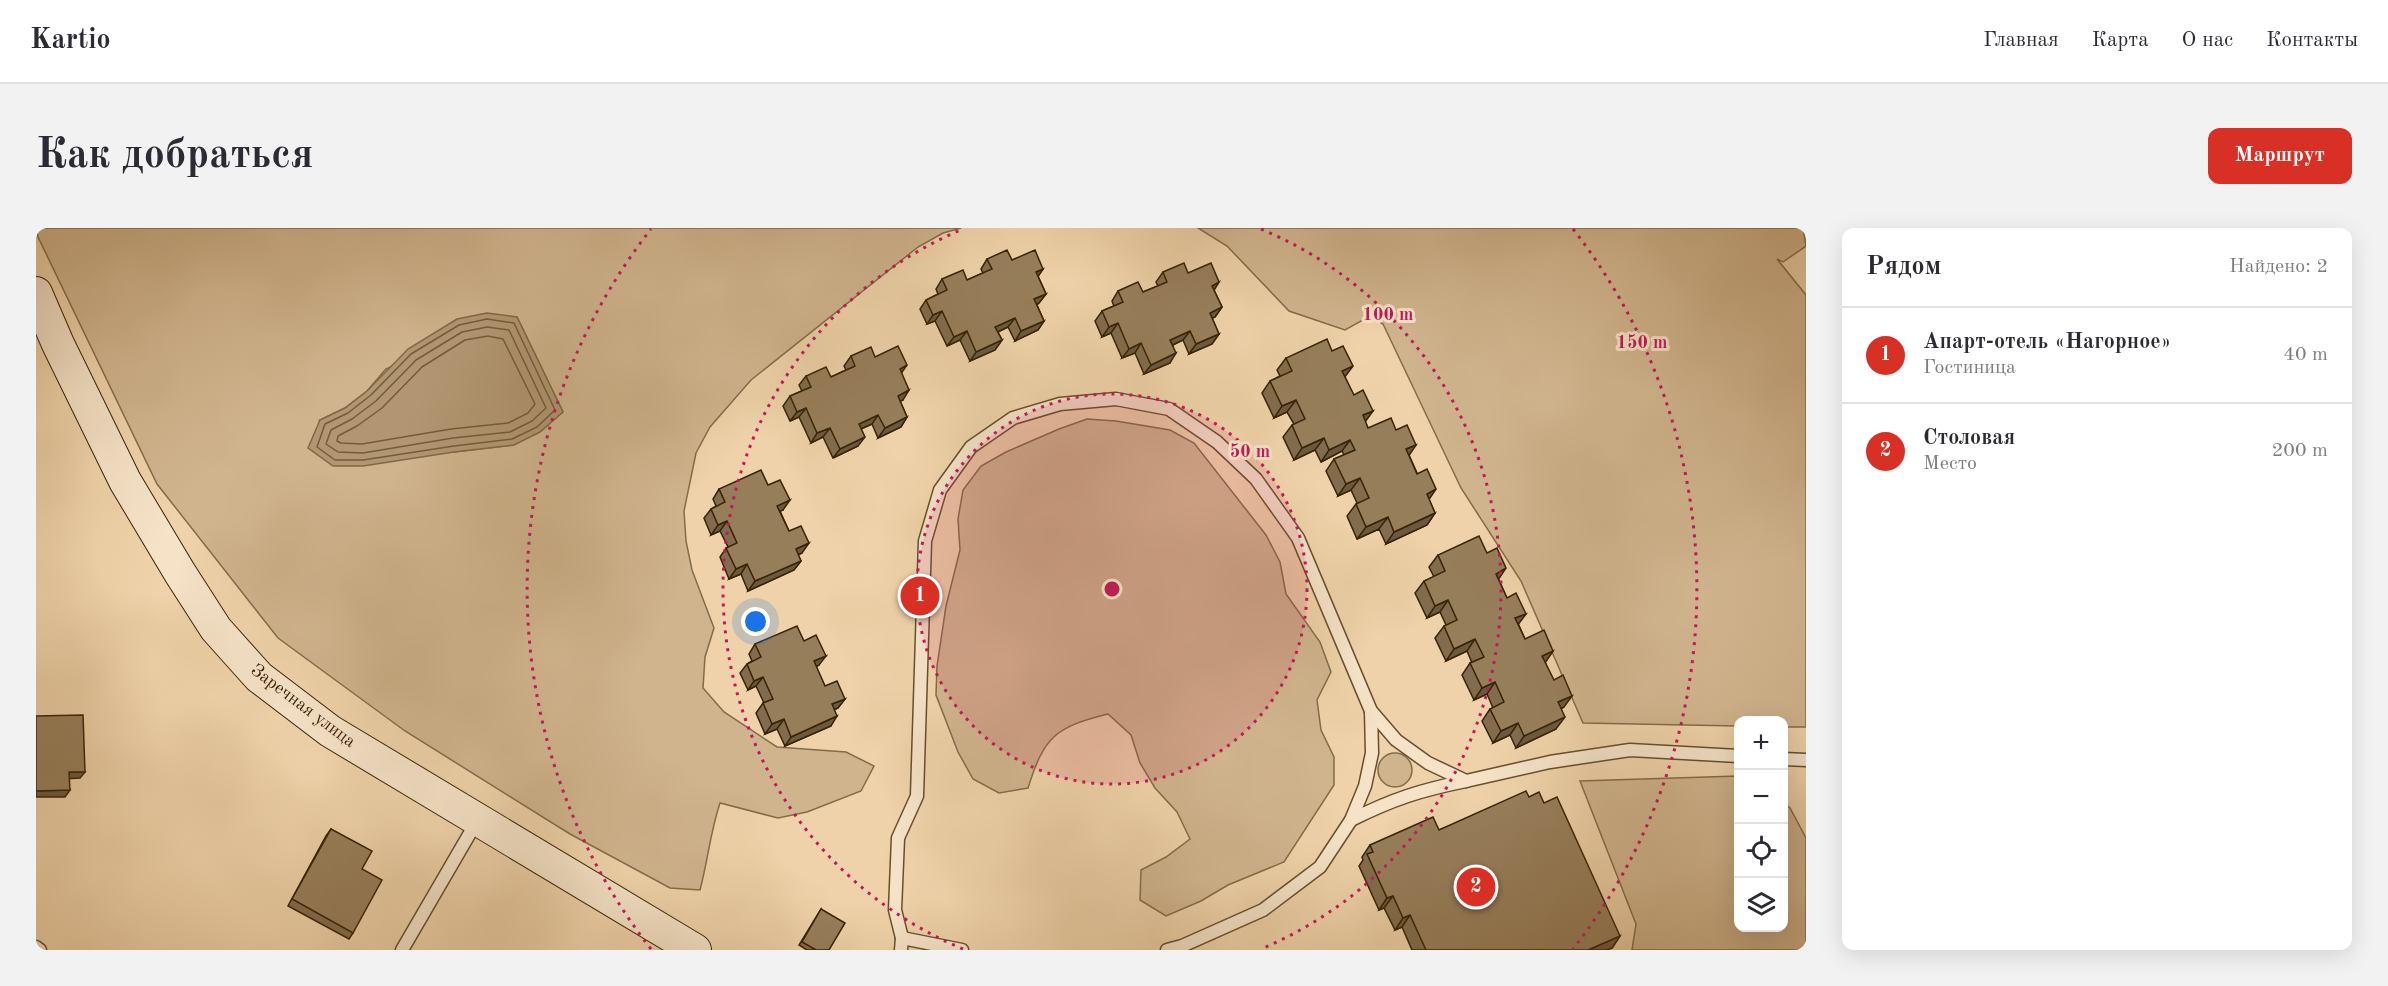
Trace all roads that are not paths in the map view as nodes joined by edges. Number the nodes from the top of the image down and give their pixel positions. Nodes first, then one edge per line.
1 (36, 293) edge
2 (1371, 711) junction
3 (1734, 756) edge
4 (1788, 759) edge
5 (1806, 760) edge
6 (1466, 781) junction
7 (478, 820) junction
8 (1351, 820) junction
9 (902, 944) edge
10 (36, 947) edge
11 (40, 950) edge
12 (402, 950) edge
13 (695, 950) edge
14 (962, 950) edge
15 (1167, 950) edge

1 - 7 main road, Заречная улица
2 - 6 lane
2 - 8 lane
2 - 9 lane
3 - 6 lane
4 - 5 lane
6 - 8 lane
7 - 12 lane
7 - 13 main road, Заречная улица
8 - 15 lane
9 - 14 lane
10 - 11 lane

